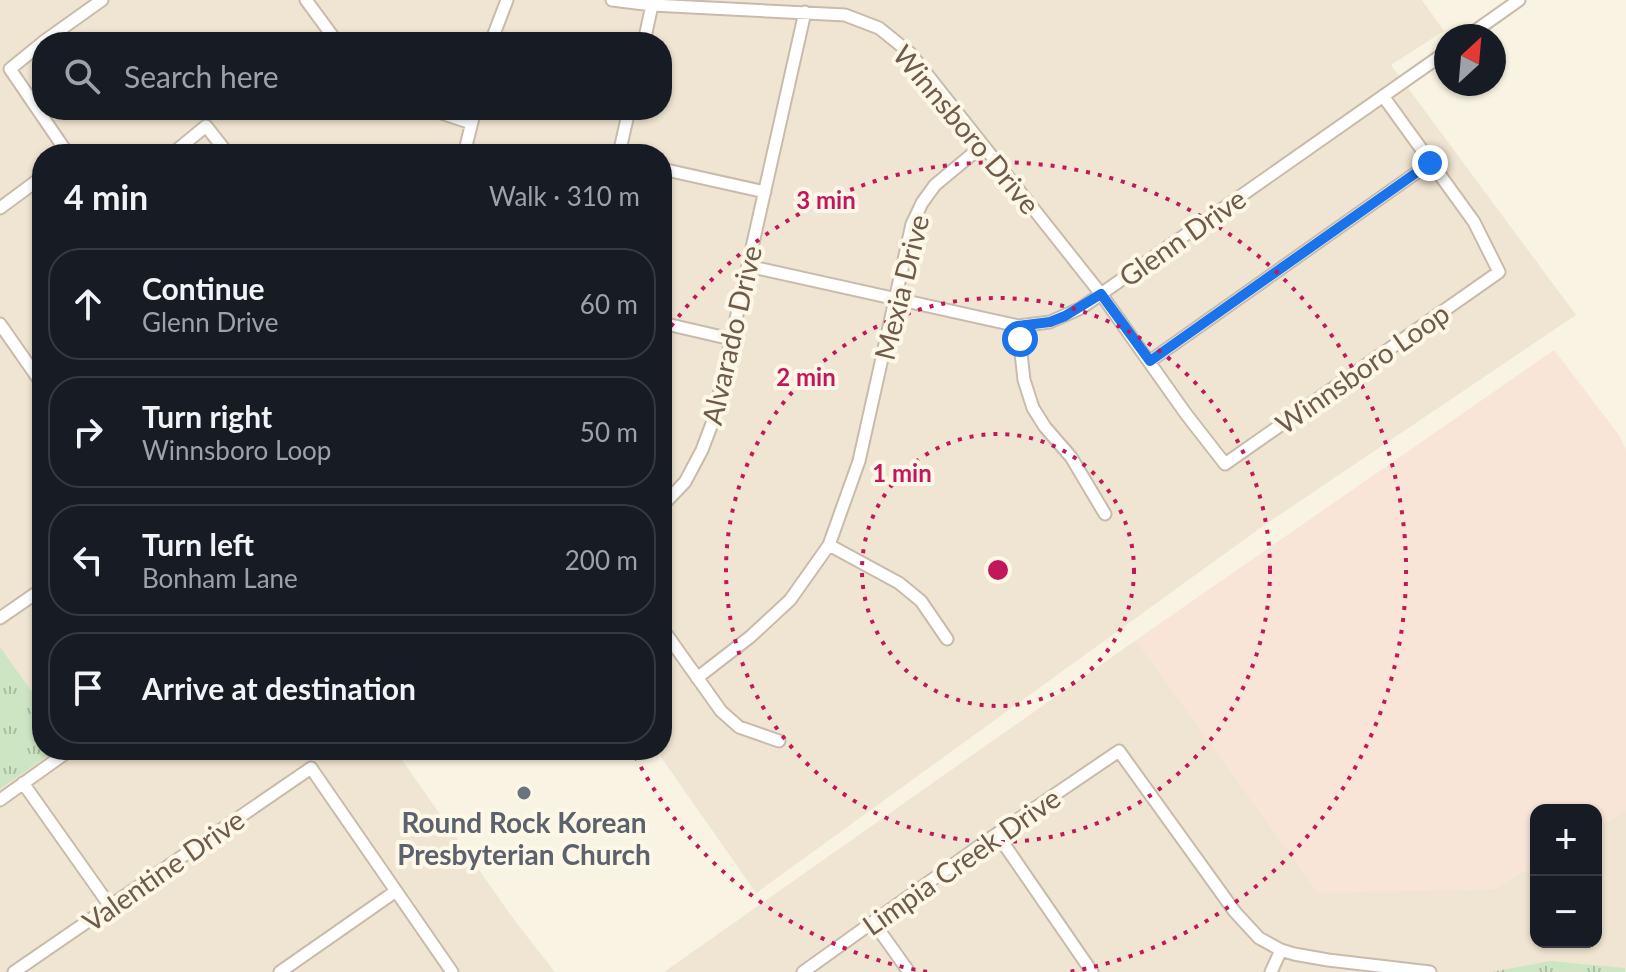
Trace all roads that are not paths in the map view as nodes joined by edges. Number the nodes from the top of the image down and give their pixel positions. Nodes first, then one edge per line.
1 (102, 0) edge
2 (507, 0) edge
3 (612, 0) edge
4 (1519, 0) edge
5 (309, 1) edge
6 (652, 5) junction
7 (805, 12) junction
8 (1485, 24) edge
9 (58, 32) edge
10 (330, 32) edge
11 (495, 32) edge
12 (646, 32) edge
13 (32, 52) edge
14 (1434, 60) edge
15 (1383, 96) junction
16 (32, 101) edge
17 (45, 120) edge
18 (462, 120) edge
19 (472, 120) edge
20 (627, 120) edge
21 (471, 123) junction
22 (61, 144) edge
23 (184, 144) edge
24 (220, 144) edge
25 (466, 144) edge
26 (621, 144) edge
27 (982, 146) junction
28 (1430, 163) junction
29 (672, 171) edge
30 (32, 184) edge
31 (765, 192) junction
32 (0, 208) edge
33 (748, 266) junction
34 (1101, 294) junction
35 (896, 298) junction
36 (0, 324) edge
37 (672, 325) edge
38 (1018, 326) junction
39 (731, 339) junction
40 (1150, 361) junction
41 (32, 370) edge
42 (672, 496) edge
43 (1105, 514) dead end
44 (829, 545) junction
45 (32, 596) edge
46 (0, 618) edge
47 (947, 639) dead end
48 (672, 642) edge
49 (697, 678) junction
50 (779, 741) dead end
51 (56, 760) edge
52 (23, 783) junction
53 (0, 800) edge
54 (997, 834) junction
55 (396, 891) junction
56 (110, 906) junction
57 (874, 923) junction
58 (1281, 950) junction
59 (14, 972) edge
60 (280, 972) edge
61 (452, 972) edge
62 (803, 972) edge
63 (909, 972) edge
64 (1092, 972) edge
65 (1271, 972) edge
66 (1430, 972) edge

1 - 9 street
2 - 11 street
3 - 6 street, Winnsboro Drive
4 - 8 street
5 - 10 street
6 - 7 street, Winnsboro Drive
6 - 12 street
7 - 27 street, Winnsboro Drive
7 - 31 street, Alvarado Drive
13 - 16 street
14 - 15 street, Glenn Drive
15 - 28 street, Winnsboro Loop
15 - 34 street, Glenn Drive
17 - 22 street
18 - 21 street
19 - 21 street
20 - 26 street
21 - 25 street
23 - 24 street
27 - 34 street, Winnsboro Drive
27 - 35 street, Mexia Drive
28 - 40 street
28 - 40 street, Winnsboro Loop
29 - 31 street
30 - 32 street
31 - 33 street, Alvarado Drive
33 - 35 street, Glenn Drive
33 - 39 street, Alvarado Drive
34 - 38 street, Glenn Drive
34 - 40 street, Winnsboro Loop
35 - 38 street, Glenn Drive
35 - 44 street, Mexia Drive
36 - 41 street
37 - 39 street
38 - 43 street
39 - 42 street, Alvarado Drive
44 - 47 street
44 - 49 street, Mexia Drive
45 - 46 street
48 - 49 street
49 - 50 street
51 - 52 street
52 - 53 street
52 - 56 street
54 - 57 street, Limpia Creek Drive
54 - 58 street, Limpia Creek Drive
54 - 64 street
55 - 56 street, Valentine Drive
55 - 60 street
55 - 61 street
56 - 59 street, Valentine Drive
57 - 62 street, Limpia Creek Drive
57 - 63 street
58 - 65 street
58 - 66 street

